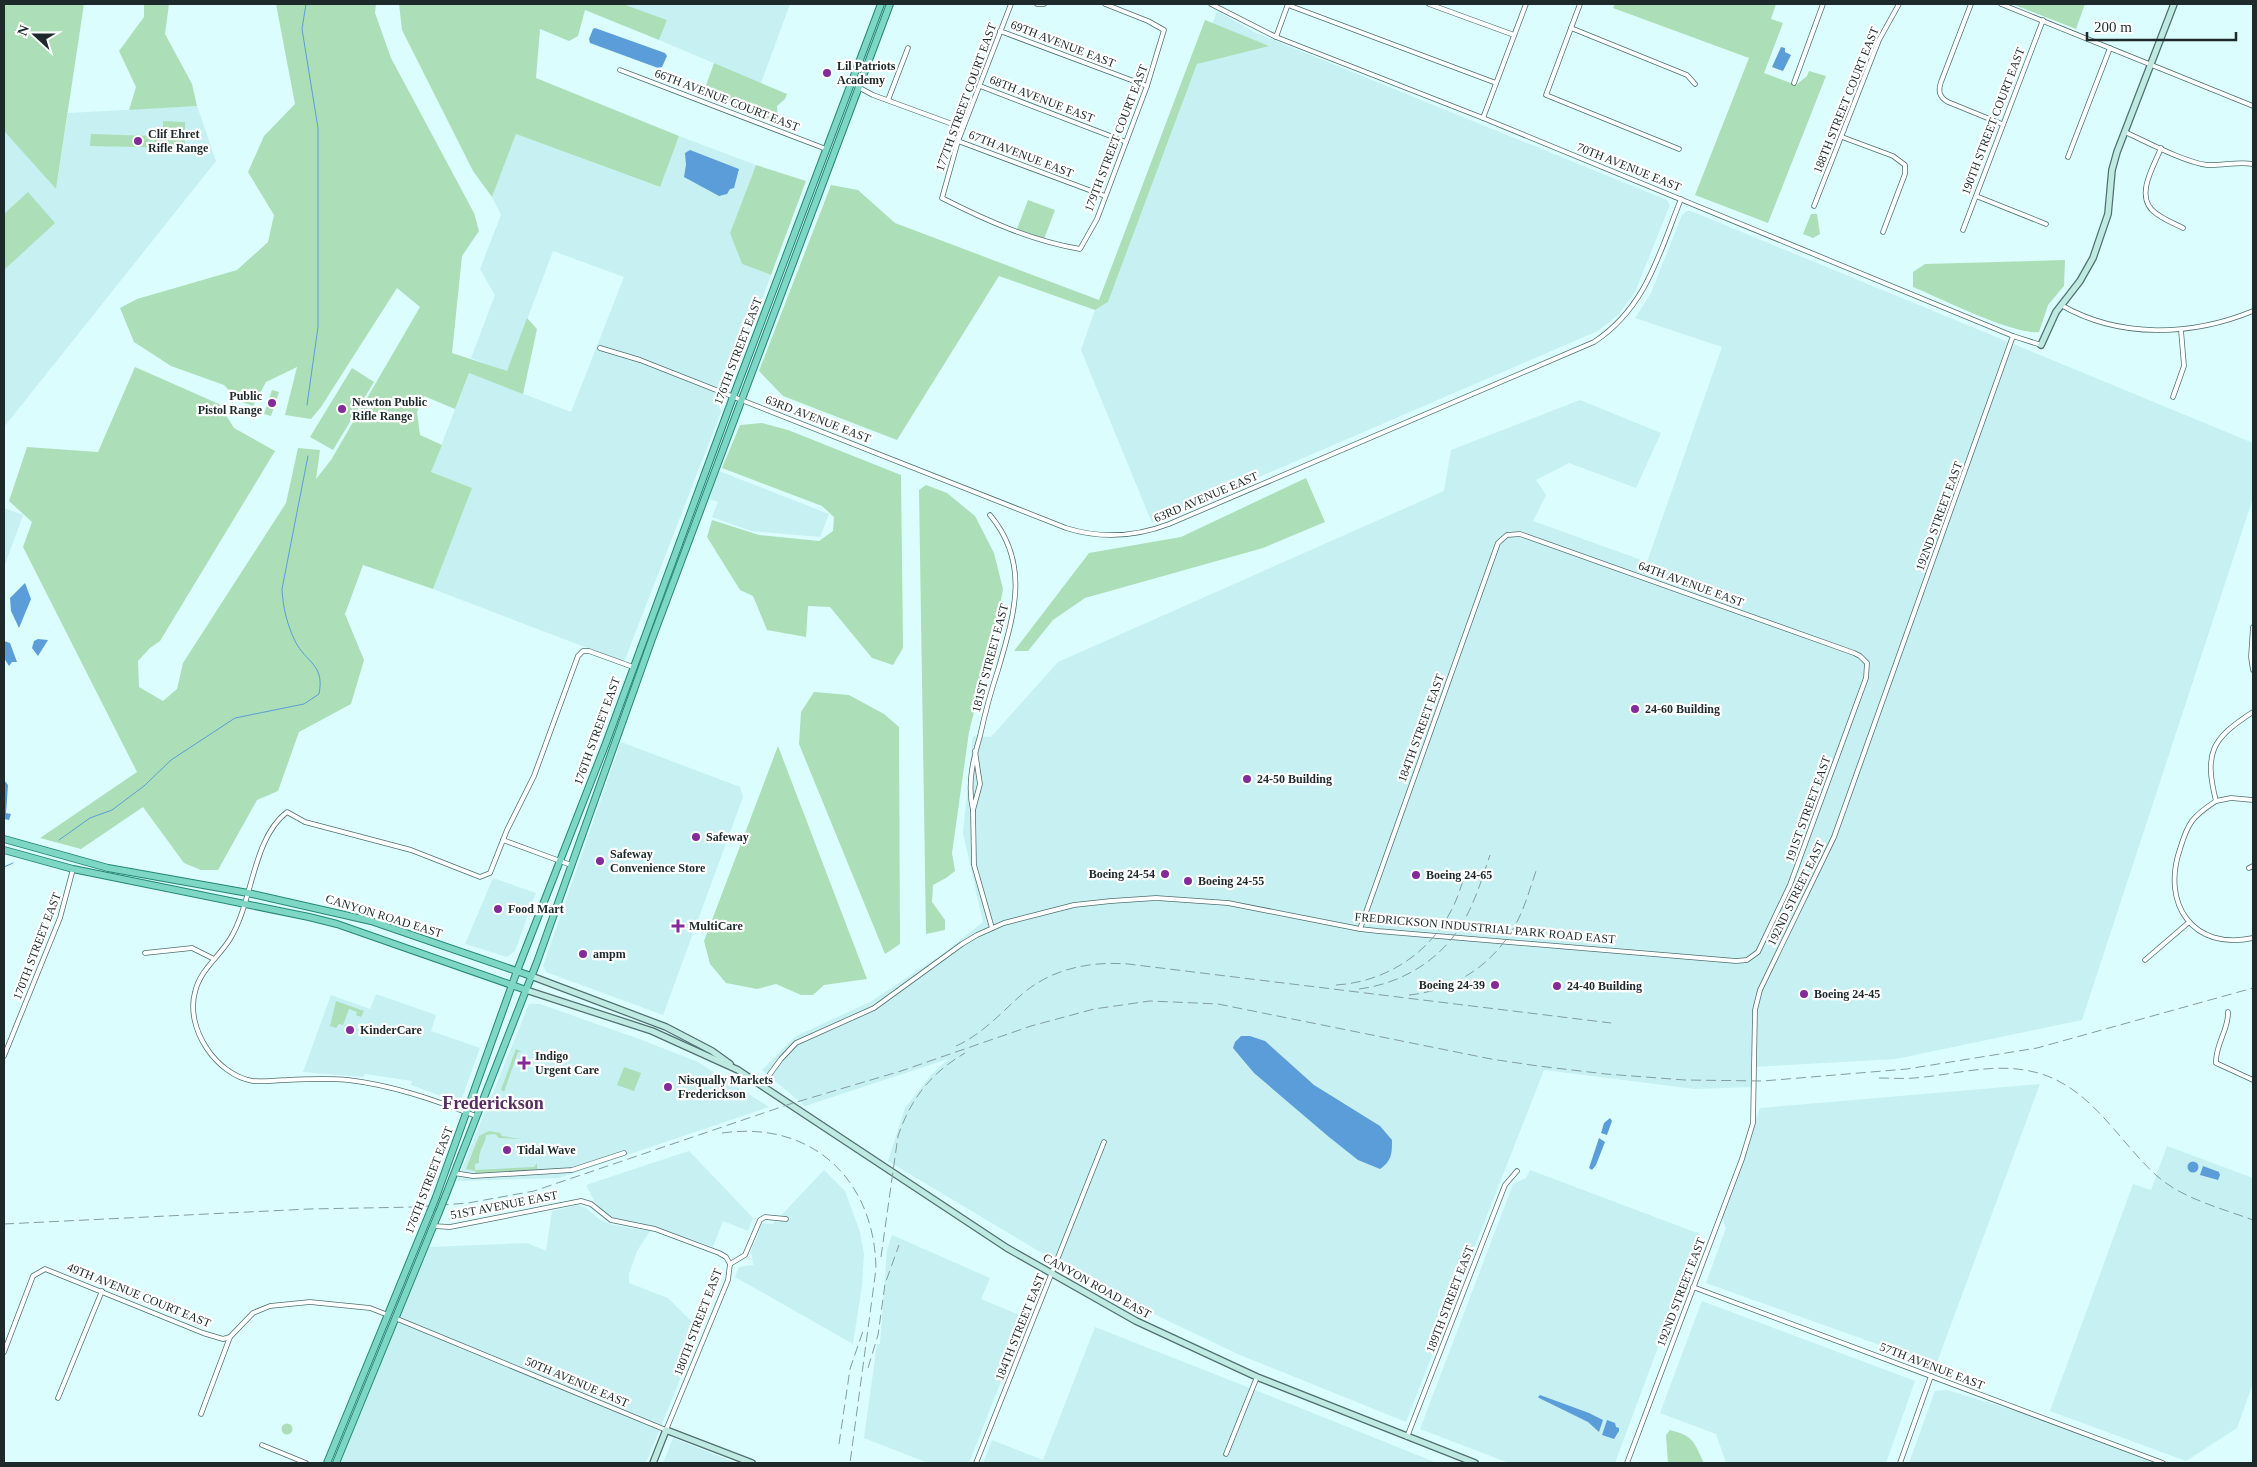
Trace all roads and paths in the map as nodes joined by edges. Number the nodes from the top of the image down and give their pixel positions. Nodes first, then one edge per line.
1 (881, 4) edge
2 (890, 4) edge
3 (1011, 4) edge
4 (1037, 4) edge
5 (1044, 4) edge
6 (1105, 4) edge
7 (1211, 4) edge
8 (1429, 4) edge
9 (1526, 4) edge
10 (1580, 4) edge
11 (1823, 4) edge
12 (1899, 4) edge
13 (1971, 4) edge
14 (2001, 4) edge
15 (2174, 4) edge
16 (1288, 5) edge
17 (2043, 20) junction
18 (1571, 28) junction
19 (1000, 31) junction
20 (1514, 35) junction
21 (1276, 37) junction
22 (908, 48) dead end
23 (2110, 48) junction
24 (2151, 63) junction
25 (620, 70) dead end
26 (1496, 83) junction
27 (1794, 83) dead end
28 (1695, 84) dead end
29 (980, 86) junction
30 (1147, 86) junction
31 (858, 87) junction
32 (888, 100) junction
33 (2253, 106) edge
34 (1483, 118) junction
35 (2002, 124) junction
36 (963, 128) junction
37 (2124, 132) junction
38 (1842, 137) junction
39 (958, 141) junction
40 (1126, 142) junction
41 (2161, 148) junction
42 (826, 149) junction
43 (1680, 149) dead end
44 (2068, 157) dead end
45 (2253, 164) edge
46 (814, 181) junction
47 (1105, 196) junction
48 (1976, 196) junction
49 (1681, 200) junction
50 (1814, 206) dead end
51 (811, 214) junction
52 (2046, 224) dead end
53 (2183, 228) dead end
54 (1963, 230) dead end
55 (1883, 232) dead end
56 (1080, 249) joint
57 (2061, 304) junction
58 (2253, 311) edge
59 (2182, 330) junction
60 (2013, 336) junction
61 (2041, 345) joint
62 (600, 348) dead end
63 (733, 397) junction
64 (2173, 397) dead end
65 (742, 400) junction
66 (706, 468) junction
67 (704, 500) junction
68 (990, 515) dead end
69 (1505, 537) joint
70 (2253, 627) edge
71 (644, 636) junction
72 (1867, 663) joint
73 (633, 667) junction
74 (2253, 670) edge
75 (639, 675) junction
76 (2253, 712) edge
77 (975, 751) junction
78 (2253, 800) edge
79 (2216, 801) junction
80 (973, 810) junction
81 (4, 839) edge
82 (504, 840) junction
83 (4, 850) edge
84 (561, 861) junction
85 (571, 865) junction
86 (108, 868) junction
87 (73, 869) junction
88 (248, 893) junction
89 (244, 904) junction
90 (2188, 923) junction
91 (992, 928) junction
92 (1360, 929) junction
93 (2253, 938) edge
94 (146, 953) dead end
95 (1753, 956) joint
96 (214, 959) junction
97 (2146, 960) dead end
98 (517, 971) junction
99 (531, 976) junction
100 (512, 985) junction
101 (526, 990) junction
102 (2228, 1012) dead end
103 (202, 1037) junction
104 (195, 1039) dead end
105 (4, 1056) edge
106 (738, 1070) junction
107 (2253, 1080) edge
108 (762, 1085) junction
109 (466, 1112) junction
110 (476, 1116) junction
111 (1104, 1142) dead end
112 (624, 1153) dead end
113 (1517, 1171) dead end
114 (454, 1172) junction
115 (786, 1219) dead end
116 (433, 1226) junction
117 (730, 1264) junction
118 (1052, 1275) junction
119 (1694, 1287) junction
120 (102, 1291) junction
121 (392, 1317) junction
122 (230, 1337) junction
123 (4, 1352) edge
124 (1931, 1376) junction
125 (1257, 1378) junction
126 (58, 1398) dead end
127 (200, 1414) dead end
128 (666, 1430) junction
129 (1407, 1437) junction
130 (262, 1445) dead end
131 (1226, 1454) dead end
132 (306, 1463) edge
133 (327, 1463) edge
134 (336, 1463) edge
135 (653, 1463) edge
136 (752, 1463) edge
137 (976, 1463) edge
138 (1475, 1463) edge
139 (1627, 1463) edge
140 (1900, 1463) edge
141 (2163, 1463) edge

1 - 42 main road, 176TH STREET EAST
2 - 31 main road, 176TH STREET EAST
3 - 19 street, 177TH STREET COURT EAST
4 - 5 street
6 - 30 street, 179TH STREET COURT EAST
7 - 21 street, 70TH AVENUE EAST
8 - 20 street
9 - 20 street
10 - 18 street
11 - 27 street
12 - 38 street, 188TH STREET COURT EAST
13 - 35 street
14 - 17 street
15 - 24 main road
16 - 21 street
16 - 26 street
17 - 23 street
17 - 35 street, 190TH STREET COURT EAST
18 - 28 street
18 - 43 street
19 - 29 street, 177TH STREET COURT EAST
19 - 30 street, 69TH AVENUE EAST
20 - 26 street
21 - 34 street, 70TH AVENUE EAST
22 - 32 street
23 - 24 street
23 - 44 street
24 - 33 street
24 - 37 main road
25 - 42 street, 66TH AVENUE COURT EAST
26 - 34 street
29 - 36 street, 177TH STREET COURT EAST
29 - 40 street, 68TH AVENUE EAST
30 - 40 street, 179TH STREET COURT EAST
31 - 32 street
31 - 51 main road, 176TH STREET EAST
32 - 36 street
34 - 49 street, 70TH AVENUE EAST
35 - 48 street, 190TH STREET COURT EAST
36 - 39 street, 177TH STREET COURT EAST
37 - 41 street
37 - 57 main road
38 - 50 street, 188TH STREET COURT EAST
38 - 55 street
39 - 47 street, 67TH AVENUE EAST
39 - 56 street, 177TH STREET COURT EAST
40 - 47 street, 179TH STREET COURT EAST
41 - 45 street
41 - 53 street
42 - 46 main road, 176TH STREET EAST
46 - 51 main road
46 - 63 main road, 176TH STREET EAST
47 - 56 street, 179TH STREET COURT EAST
48 - 52 street
48 - 54 street, 190TH STREET COURT EAST
49 - 60 street, 70TH AVENUE EAST
49 - 65 street, 63RD AVENUE EAST
51 - 65 main road, 176TH STREET EAST
57 - 59 street
57 - 61 main road
58 - 59 street
59 - 64 street
60 - 61 street, 70TH AVENUE EAST
60 - 119 street, 192ND STREET EAST
62 - 63 street, 63RD AVENUE EAST
63 - 65 street, 63RD AVENUE EAST
63 - 66 main road, 176TH STREET EAST
65 - 67 main road, 176TH STREET EAST
66 - 67 main road
66 - 71 main road, 176TH STREET EAST
67 - 75 main road, 176TH STREET EAST
68 - 77 street, 181ST STREET EAST
69 - 72 street, 64TH AVENUE EAST
69 - 92 street, 184TH STREET EAST
70 - 74 street
71 - 73 main road, 176TH STREET EAST
71 - 75 main road
72 - 95 street, 191ST STREET EAST
73 - 82 street
73 - 84 main road, 176TH STREET EAST
75 - 85 main road, 176TH STREET EAST
76 - 79 street
77 - 80 street, 181ST STREET EAST
77 - 80 street, 181ST STREET EAST
78 - 79 street
79 - 90 street
80 - 91 street, 181ST STREET EAST
81 - 86 main road, CANYON ROAD EAST
82 - 84 street
82 - 88 street
83 - 87 main road, CANYON ROAD EAST
84 - 85 street
84 - 98 main road, 176TH STREET EAST
85 - 99 main road, 176TH STREET EAST
86 - 87 main road
86 - 88 main road, CANYON ROAD EAST
87 - 89 main road, CANYON ROAD EAST
87 - 105 street, 170TH STREET EAST
88 - 89 street
88 - 98 main road, CANYON ROAD EAST
89 - 96 street
89 - 100 main road, CANYON ROAD EAST
90 - 93 street
90 - 97 street
91 - 92 street, FREDRICKSON INDUSTRIAL PARK ROAD EAST
91 - 108 street, FREDRICKSON INDUSTRIAL PARK ROAD EAST
92 - 95 street, FREDRICKSON INDUSTRIAL PARK ROAD EAST
94 - 96 street
96 - 103 street
98 - 99 main road, CANYON ROAD EAST
98 - 100 main road, 176TH STREET EAST
99 - 101 main road, 176TH STREET EAST
99 - 106 main road, CANYON ROAD EAST
100 - 101 main road, CANYON ROAD EAST
100 - 109 main road, 176TH STREET EAST
101 - 106 main road, CANYON ROAD EAST
101 - 110 main road, 176TH STREET EAST
102 - 107 street
103 - 104 street
103 - 109 street
106 - 108 main road, CANYON ROAD EAST
108 - 118 main road, CANYON ROAD EAST
109 - 110 street
109 - 121 main road, 176TH STREET EAST, bridge
110 - 114 main road, 176TH STREET EAST
111 - 118 street, 184TH STREET EAST
112 - 114 street
113 - 129 street, 189TH STREET EAST
114 - 116 main road, 176TH STREET EAST, bridge
115 - 117 street, 180TH STREET EAST
116 - 117 street, 51ST AVENUE EAST
116 - 121 main road, 176TH STREET EAST
117 - 128 street, 180TH STREET EAST
118 - 125 main road, CANYON ROAD EAST
118 - 137 street, 184TH STREET EAST
119 - 124 street, 57TH AVENUE EAST
119 - 139 street, 192ND STREET EAST
120 - 122 street, 49TH AVENUE COURT EAST
120 - 123 street, 49TH AVENUE COURT EAST
120 - 126 street
121 - 122 street, 50TH AVENUE EAST
121 - 128 street, 50TH AVENUE EAST
121 - 133 main road, 176TH STREET EAST
121 - 134 main road, 176TH STREET EAST
122 - 127 street
124 - 140 street
124 - 141 street, 57TH AVENUE EAST
125 - 129 main road, CANYON ROAD EAST
125 - 131 street
128 - 135 main road, 180TH STREET EAST
128 - 136 main road, 50TH AVENUE EAST
129 - 138 main road, CANYON ROAD EAST
130 - 132 street

